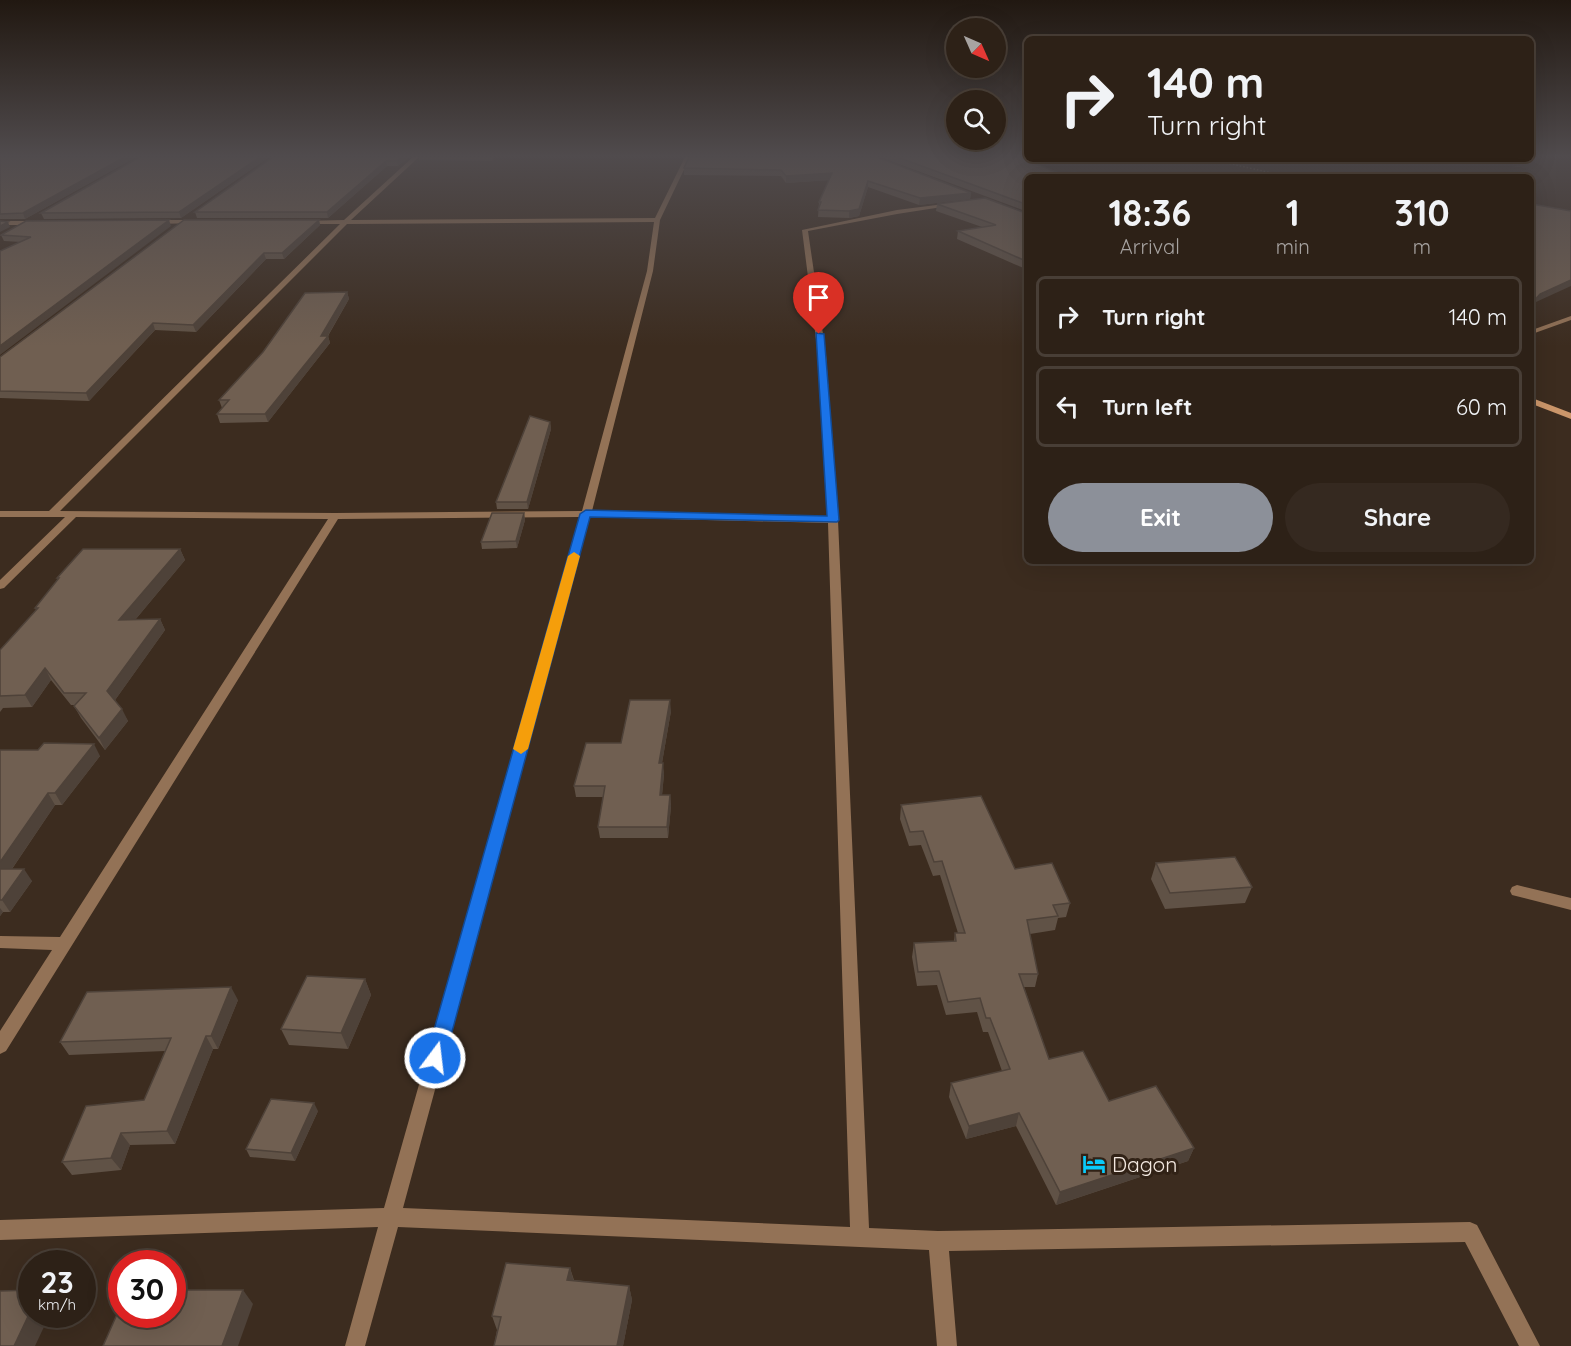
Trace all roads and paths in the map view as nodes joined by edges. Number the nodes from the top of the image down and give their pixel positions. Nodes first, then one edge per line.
1 (31, 220) edge
2 (187, 220) edge
3 (347, 220) edge
4 (657, 220) joint
5 (857, 220) edge
6 (27, 222) junction
7 (49, 222) edge
8 (150, 222) edge
9 (184, 222) junction
10 (207, 222) edge
11 (299, 222) edge
12 (345, 222) junction
13 (0, 223) edge
14 (175, 229) edge
15 (9, 233) edge
16 (1571, 318) edge
17 (1534, 331) edge
18 (1534, 402) edge
19 (1571, 416) edge
20 (0, 514) edge
21 (52, 514) junction
22 (586, 514) junction
23 (72, 516) junction
24 (335, 516) junction
25 (833, 520) junction
26 (0, 586) edge
27 (1517, 891) dead end
28 (1571, 904) edge
29 (0, 942) edge
30 (64, 944) junction
31 (0, 1046) edge
32 (392, 1217) junction
33 (0, 1230) edge
34 (861, 1238) junction
35 (938, 1241) junction
36 (355, 1346) edge
37 (947, 1346) edge
38 (1530, 1346) edge

1 - 6 street
2 - 9 street
3 - 12 street
4 - 12 street
4 - 22 street
5 - 25 street
6 - 7 street
6 - 13 street
6 - 15 street
8 - 9 street
9 - 10 street
9 - 14 street
11 - 12 street
12 - 21 street
16 - 17 street
18 - 19 main road
20 - 21 street
21 - 23 street
22 - 24 street
22 - 25 street
22 - 32 street
23 - 24 street
23 - 26 street
24 - 30 street
25 - 34 street
27 - 28 street
29 - 30 street
30 - 31 street
32 - 33 street
32 - 34 street
32 - 36 street
34 - 35 street
35 - 37 street
35 - 38 street

